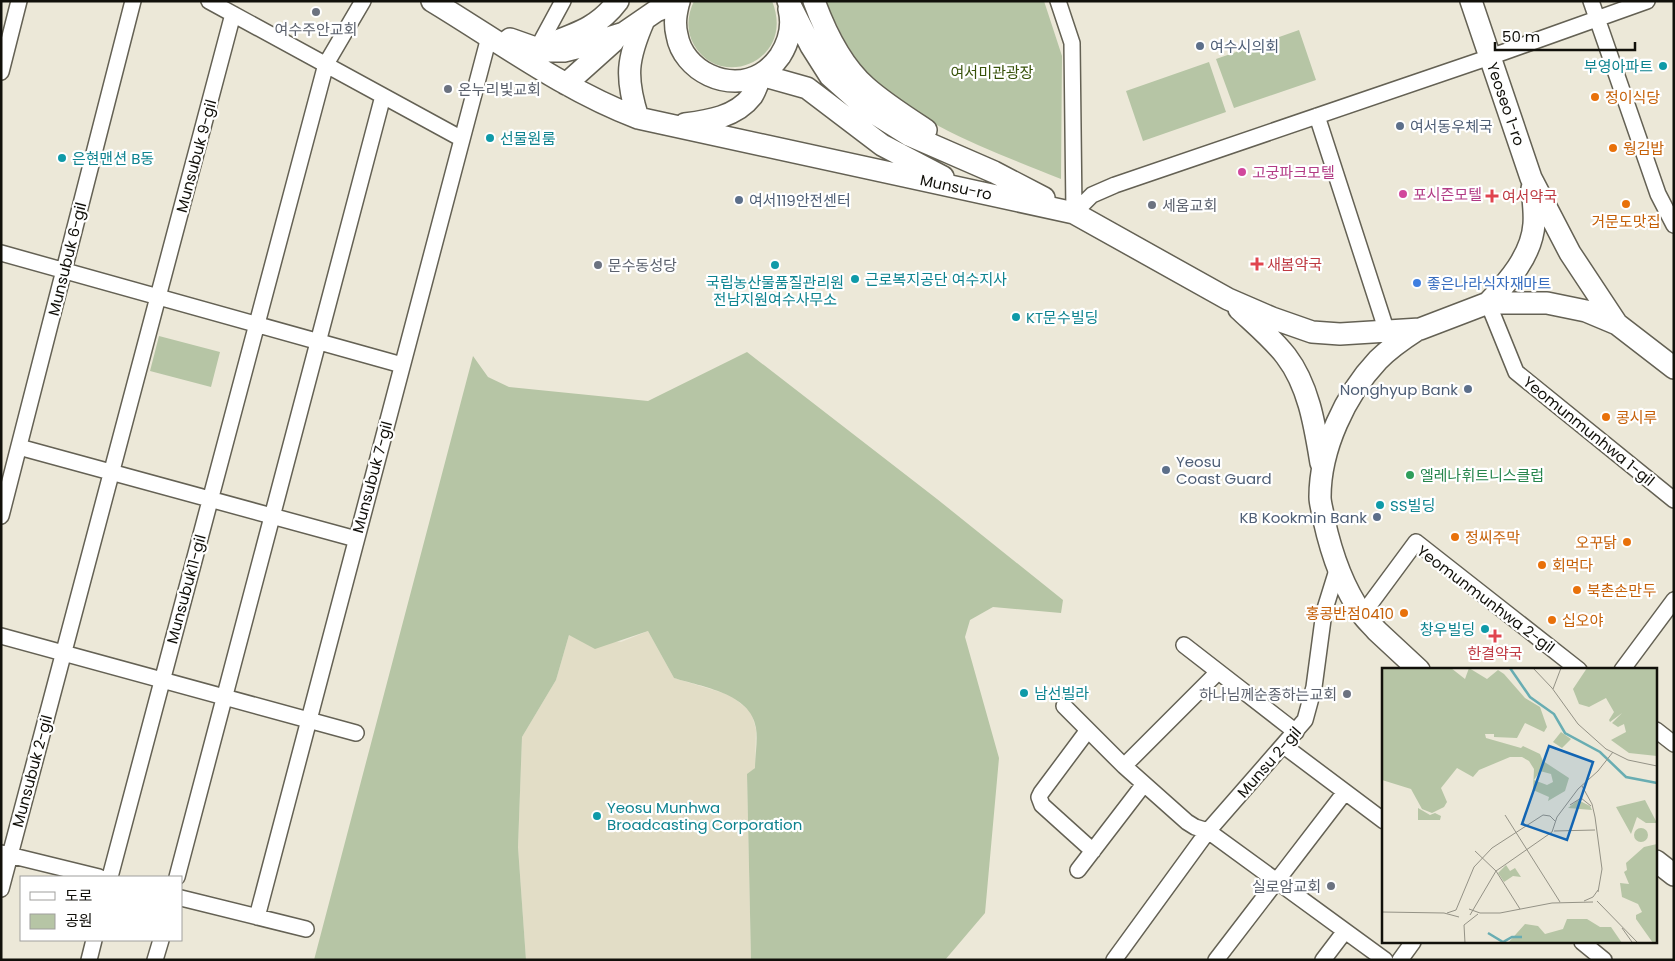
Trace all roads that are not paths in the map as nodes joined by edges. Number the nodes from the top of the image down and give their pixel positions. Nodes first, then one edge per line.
1 (20, 1) edge
2 (133, 1) edge
3 (209, 1) edge
4 (363, 1) edge
5 (432, 1) edge
6 (563, 1) edge
7 (618, 1) edge
8 (788, 1) edge
9 (814, 1) edge
10 (1058, 1) edge
11 (1470, 1) edge
12 (1591, 1) edge
13 (1647, 1) edge
14 (679, 2) edge
15 (233, 14) junction
16 (1598, 19) junction
17 (644, 20) junction
18 (470, 24) junction
19 (624, 33) junction
20 (489, 37) junction
21 (537, 49) junction
22 (1490, 57) junction
23 (326, 64) junction
24 (1, 72) edge
25 (761, 75) junction
26 (566, 84) junction
27 (383, 96) junction
28 (1317, 116) junction
29 (638, 118) junction
30 (670, 125) junction
31 (462, 139) junction
32 (994, 172) junction
33 (1531, 178) junction
34 (969, 190) junction
35 (1074, 213) junction
36 (1674, 225) edge
37 (1, 254) edge
38 (64, 270) junction
39 (158, 297) junction
40 (1228, 299) junction
41 (1488, 303) junction
42 (256, 324) junction
43 (1617, 324) junction
44 (1420, 329) junction
45 (1387, 332) junction
46 (318, 341) junction
47 (402, 364) junction
48 (1674, 368) edge
49 (19, 447) junction
50 (1322, 469) junction
51 (112, 472) junction
52 (210, 499) junction
53 (1674, 500) edge
54 (1, 516) edge
55 (272, 516) junction
56 (356, 539) junction
57 (1338, 567) junction
58 (1674, 600) edge
59 (1362, 615) junction
60 (1, 636) edge
61 (1184, 645) dead end
62 (64, 653) junction
63 (1417, 668) edge
64 (1576, 668) edge
65 (1623, 668) edge
66 (1218, 672) junction
67 (161, 680) junction
68 (225, 697) junction
69 (1064, 706) dead end
70 (308, 720) junction
71 (1088, 730) junction
72 (1296, 732) junction
73 (1658, 732) edge
74 (356, 733) dead end
75 (1674, 744) edge
76 (1284, 746) junction
77 (1124, 766) junction
78 (1144, 784) junction
79 (1345, 792) junction
80 (1382, 820) edge
81 (1208, 831) junction
82 (1092, 851) junction
83 (6, 854) edge
84 (1658, 863) edge
85 (1078, 870) dead end
86 (1674, 875) edge
87 (95, 876) edge
88 (110, 876) edge
89 (177, 876) edge
90 (1276, 881) junction
91 (1, 888) edge
92 (182, 898) edge
93 (257, 917) junction
94 (306, 929) dead end
95 (1345, 931) junction
96 (94, 941) edge
97 (160, 941) edge
98 (1412, 944) edge
99 (1584, 944) edge
100 (89, 960) edge
101 (155, 960) edge
102 (1114, 960) edge
103 (1216, 960) edge
104 (1323, 960) edge
105 (1385, 960) edge
106 (1400, 960) edge
107 (1604, 960) edge

1 - 24 street
2 - 38 street, Munsubuk 6-gil
3 - 15 street
4 - 23 street
5 - 18 street
6 - 21 street
7 - 21 street
8 - 25 street
8 - 32 street
9 - 32 street
10 - 35 street
11 - 22 street, Yeoseo 1-ro
12 - 16 street
13 - 16 street
14 - 17 street
14 - 25 street
15 - 23 street
15 - 39 street, Munsubuk 9-gil
16 - 22 street
16 - 36 street
17 - 19 street
17 - 29 street
18 - 20 street, Munsu-ro
18 - 21 street
19 - 21 street
19 - 26 street
20 - 26 street, Munsu-ro
20 - 31 street, Munsubuk 7-gil
22 - 28 street
22 - 33 street, Yeoseo 1-ro
23 - 27 street
23 - 42 street
25 - 30 street
25 - 34 street
26 - 29 street, Munsu-ro
27 - 31 street
27 - 46 street
28 - 35 street
28 - 45 street
29 - 30 street, Munsu-ro
30 - 34 street, Munsu-ro
31 - 47 street, Munsubuk 7-gil
32 - 35 street
33 - 41 street
33 - 43 street
34 - 35 street, Munsu-ro
35 - 40 street, Munsu-ro
37 - 38 street
38 - 39 street
38 - 49 street, Munsubuk 6-gil
39 - 42 street
39 - 51 street
40 - 45 street
40 - 50 street
41 - 43 street
41 - 44 street
41 - 53 street, Yeomunmunhwa 1-gil
42 - 46 street
42 - 52 street, Munsubuk11-gil
43 - 48 street
44 - 45 street
44 - 50 street
46 - 47 street
46 - 55 street
47 - 56 street, Munsubuk 7-gil
49 - 51 street
49 - 54 street, Munsubuk 6-gil
50 - 57 street
51 - 52 street
51 - 62 street
52 - 55 street
52 - 67 street, Munsubuk11-gil
55 - 56 street
55 - 68 street
56 - 70 street, Munsubuk 7-gil
57 - 59 street
57 - 72 street, Munsu 2-gil
58 - 65 street
59 - 63 street
59 - 64 street, Yeomunmunhwa 2-gil
60 - 62 street
61 - 66 street
62 - 67 street
62 - 83 street, Munsubuk 2-gil
66 - 72 street
66 - 77 street
67 - 68 street
67 - 88 street
68 - 70 street
68 - 89 street
69 - 71 street
70 - 74 street
70 - 93 street, Munsubuk 7-gil
71 - 77 street
71 - 82 street
72 - 76 street, Munsu 2-gil
73 - 75 street
76 - 79 street
76 - 81 street, Munsu 2-gil
77 - 78 street
78 - 81 street
78 - 82 street
79 - 80 street
79 - 90 street
81 - 90 street
81 - 102 street, Munsu 2-gil
82 - 85 street
83 - 87 street
83 - 91 street, Munsubuk 2-gil
84 - 86 street
90 - 95 street
90 - 103 street
92 - 93 street
93 - 94 street
95 - 104 street
95 - 105 street
96 - 100 street
97 - 101 street
98 - 106 street
99 - 107 street

